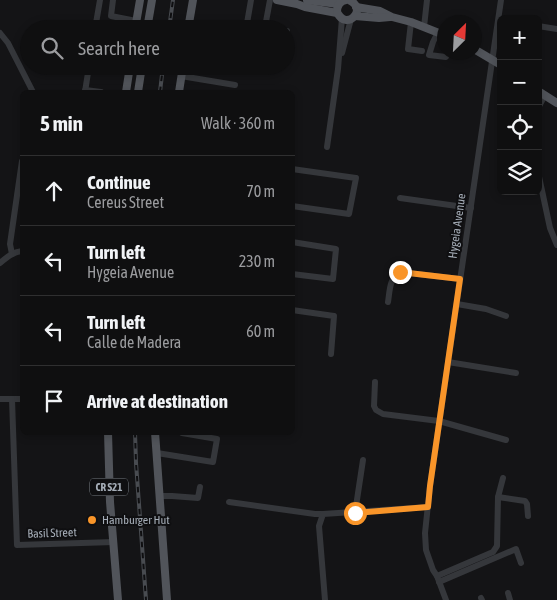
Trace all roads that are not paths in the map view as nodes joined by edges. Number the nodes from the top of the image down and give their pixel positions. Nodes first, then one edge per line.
1 (100, 0) edge
2 (113, 0) edge
3 (140, 0) edge
4 (152, 0) edge
5 (193, 0) edge
6 (251, 0) edge
7 (270, 0) edge
8 (277, 0) edge
9 (428, 0) edge
10 (501, 0) edge
11 (299, 1) edge
12 (348, 2) edge
13 (500, 15) edge
14 (339, 16) junction
15 (353, 17) junction
16 (392, 17) junction
17 (97, 20) edge
18 (122, 20) edge
19 (137, 20) edge
20 (149, 20) edge
21 (190, 20) edge
22 (248, 20) edge
23 (266, 20) edge
24 (411, 22) junction
25 (424, 27) junction
26 (542, 27) edge
27 (557, 29) edge
28 (437, 32) edge
29 (497, 32) edge
30 (0, 33) edge
31 (437, 38) edge
32 (422, 51) dead end
33 (482, 54) edge
34 (437, 56) edge
35 (492, 60) junction
36 (497, 63) edge
37 (20, 66) edge
38 (338, 69) junction
39 (24, 75) edge
40 (88, 75) edge
41 (129, 75) edge
42 (141, 75) edge
43 (181, 76) joint
44 (235, 85) dead end
45 (32, 90) edge
46 (85, 90) edge
47 (126, 90) edge
48 (138, 90) edge
49 (179, 90) edge
50 (542, 94) edge
51 (545, 96) junction
52 (557, 103) edge
53 (540, 105) edge
54 (327, 147) dead end
55 (295, 169) edge
56 (20, 176) edge
57 (542, 191) edge
58 (400, 198) dead end
59 (295, 206) edge
60 (471, 208) junction
61 (295, 242) edge
62 (557, 245) edge
63 (20, 251) edge
64 (12, 254) junction
65 (0, 263) edge
66 (295, 274) edge
67 (460, 279) junction
68 (388, 302) dead end
69 (457, 304) junction
70 (295, 310) edge
71 (506, 316) dead end
72 (331, 354) dead end
73 (448, 362) junction
74 (516, 373) dead end
75 (375, 382) dead end
76 (0, 399) edge
77 (12, 399) junction
78 (20, 399) edge
79 (439, 421) junction
80 (108, 435) edge
81 (155, 435) edge
82 (194, 435) edge
83 (506, 440) dead end
84 (157, 453) junction
85 (363, 460) dead end
86 (503, 478) dead end
87 (200, 487) dead end
88 (160, 496) junction
89 (498, 496) junction
90 (229, 502) dead end
91 (428, 507) junction
92 (355, 513) junction
93 (322, 516) junction
94 (528, 516) dead end
95 (114, 542) junction
96 (521, 563) dead end
97 (438, 579) junction
98 (118, 600) edge
99 (167, 600) edge
100 (325, 600) edge
101 (446, 600) edge

1 - 17 street
2 - 18 street
3 - 19 main road
4 - 20 main road
5 - 21 main road
6 - 22 street
7 - 23 street
8 - 11 main road
9 - 25 street
10 - 13 street, Hygeia Avenue
11 - 12 main road
11 - 14 main road
12 - 14 main road
12 - 15 main road
12 - 16 main road
14 - 15 main road
14 - 38 street
15 - 16 main road
15 - 38 street
16 - 24 main road
24 - 25 main road
24 - 32 street
25 - 28 main road
26 - 27 street
29 - 35 street, Hygeia Avenue
30 - 37 street
31 - 34 street
33 - 35 main road
35 - 36 main road
35 - 60 street, Hygeia Avenue
38 - 54 street
39 - 45 street
40 - 46 street
41 - 47 main road
42 - 48 main road
43 - 44 street
43 - 49 main road
50 - 51 main road
51 - 52 main road
51 - 53 street
55 - 59 street
56 - 64 street
57 - 62 street
58 - 60 street
60 - 67 street, Hygeia Avenue
61 - 66 street
63 - 64 street
64 - 65 street
67 - 68 street
67 - 69 street, Hygeia Avenue
69 - 71 street
69 - 73 street, Hygeia Avenue
70 - 72 street
73 - 74 street
73 - 79 street, Hygeia Avenue
75 - 79 street
76 - 77 street
77 - 78 street
77 - 95 street, Basil Street
79 - 83 street
79 - 91 street, Hygeia Avenue
80 - 95 main road, CR S21
81 - 84 main road
82 - 84 street
84 - 88 main road
85 - 92 street
86 - 89 street
87 - 88 street
88 - 99 main road
89 - 94 street
89 - 97 street
90 - 93 street
91 - 92 street
91 - 97 street, Hygeia Avenue
92 - 93 street
93 - 100 street
95 - 98 main road, CR S21
96 - 97 street
97 - 101 street, Hygeia Avenue

